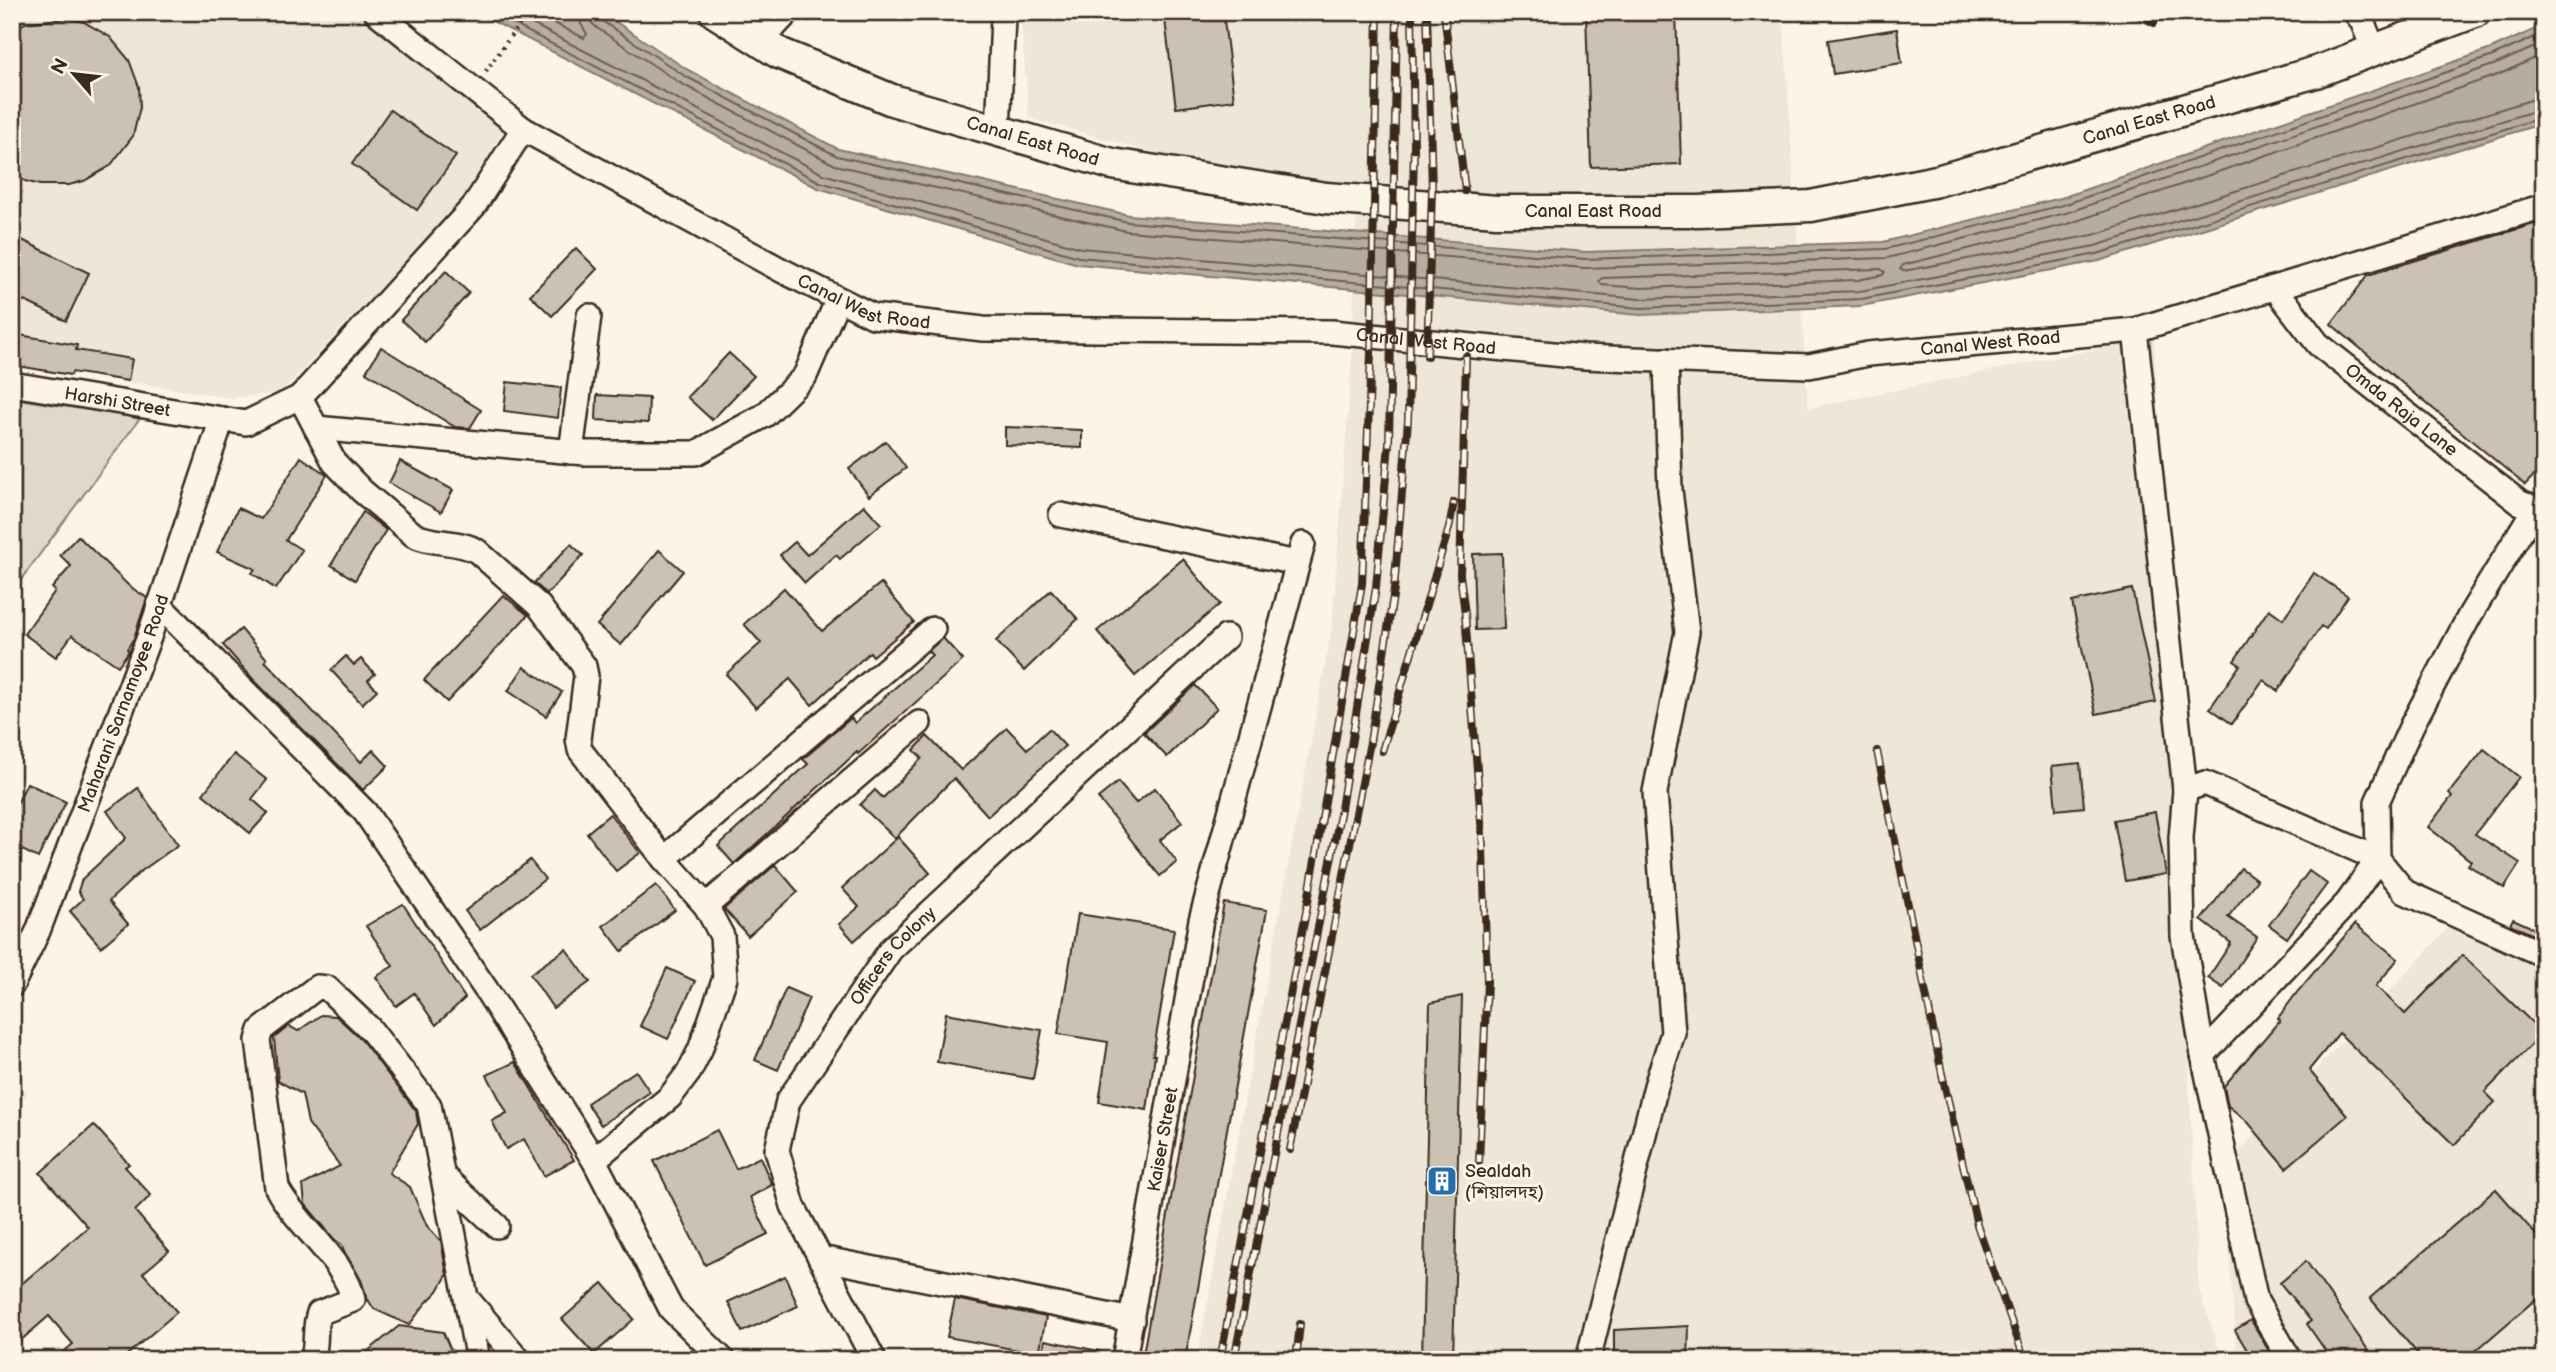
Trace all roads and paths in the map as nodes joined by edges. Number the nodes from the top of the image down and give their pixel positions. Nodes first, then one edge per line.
1 (376, 12) edge
2 (528, 12) edge
3 (715, 12) edge
4 (788, 12) edge
5 (2355, 12) edge
6 (2475, 12) edge
7 (1003, 17) dead end
8 (760, 42) junction
9 (2374, 50) junction
10 (473, 89) junction
11 (523, 129) junction
12 (998, 131) junction
13 (2544, 206) edge
14 (2275, 288) junction
15 (838, 299) junction
16 (589, 316) dead end
17 (2135, 330) junction
18 (1666, 360) junction
19 (12, 384) edge
20 (300, 397) junction
21 (222, 419) junction
22 (316, 428) junction
23 (571, 452) junction
24 (2539, 512) edge
25 (1061, 515) dead end
26 (159, 606) junction
27 (933, 629) dead end
28 (1226, 637) dead end
29 (919, 723) dead end
30 (2186, 790) junction
31 (664, 859) junction
32 (2378, 859) junction
33 (706, 906) junction
34 (2544, 955) edge
35 (12, 985) edge
36 (2203, 1055) junction
37 (594, 1160) junction
38 (443, 1176) junction
39 (497, 1226) dead end
40 (820, 1258) junction
41 (467, 1299) junction
42 (1132, 1320) junction
43 (313, 1360) edge
44 (478, 1360) edge
45 (519, 1360) edge
46 (723, 1360) edge
47 (874, 1360) edge
48 (1124, 1360) edge
49 (1588, 1360) edge
50 (2290, 1360) edge

1 - 10 street, Canal West Road
2 - 10 path
3 - 8 main road, Canal East Road
4 - 8 street
5 - 9 street
6 - 9 main road, Canal East Road
7 - 12 street
8 - 12 main road, Canal East Road
9 - 12 main road, Canal East Road
10 - 11 street, Canal West Road
11 - 15 street, Canal West Road
11 - 20 street
13 - 14 street, Canal West Road
14 - 17 street, Canal West Road
14 - 24 street, Omda Raja Lane
15 - 18 street, Canal West Road
15 - 23 street
16 - 23 street
17 - 18 street, Canal West Road
17 - 30 street
18 - 49 street
19 - 21 street, Harshi Street
20 - 21 street, Harshi Street
20 - 22 street
21 - 26 street, Maharani Sarnamoyee Road
22 - 23 street
22 - 31 street
24 - 32 street
25 - 42 street, Kaiser Street
26 - 35 street, Maharani Sarnamoyee Road
26 - 37 street
27 - 31 street
28 - 40 street, Officers Colony
29 - 33 street
30 - 32 street
30 - 36 street
31 - 33 street
32 - 34 street
32 - 36 street
33 - 37 street
36 - 50 street
37 - 46 street
38 - 39 street
38 - 41 street
38 - 43 street
40 - 42 street
40 - 47 street, Officers Colony
41 - 44 street
41 - 45 street
42 - 48 street, Kaiser Street

